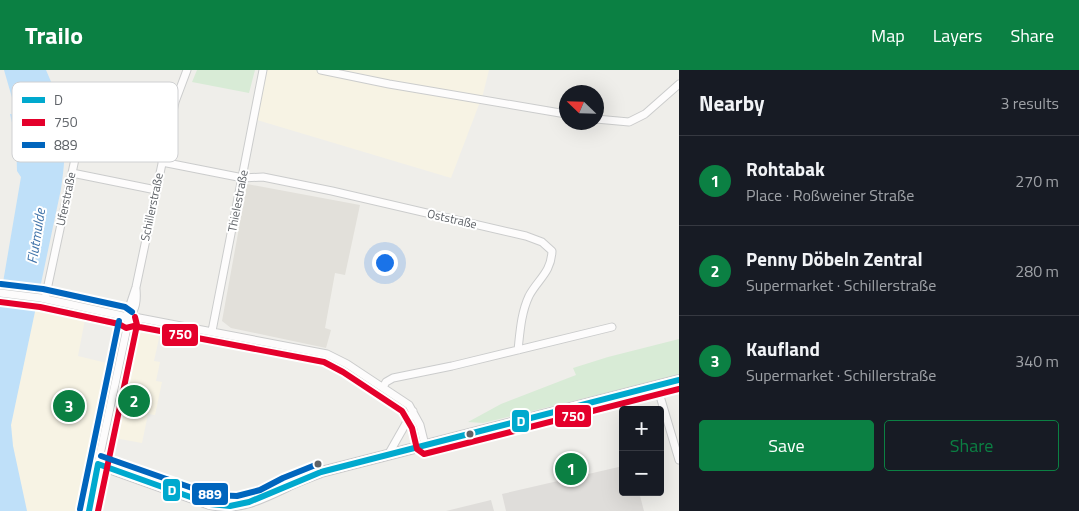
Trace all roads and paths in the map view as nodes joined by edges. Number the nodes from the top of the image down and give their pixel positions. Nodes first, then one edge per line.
1 (187, 70) edge
2 (263, 70) edge
3 (321, 70) edge
4 (679, 84) edge
5 (178, 94) edge
6 (559, 113) edge
7 (604, 120) edge
8 (74, 162) edge
9 (162, 162) joint
10 (72, 173) junction
11 (243, 178) junction
12 (156, 190) junction
13 (0, 293) edge
14 (41, 298) junction
15 (127, 319) junction
16 (612, 327) dead end
17 (212, 331) junction
18 (518, 350) junction
19 (679, 380) edge
20 (657, 386) junction
21 (383, 387) junction
22 (413, 410) junction
23 (426, 445) junction
24 (388, 455) junction
25 (679, 460) edge
26 (98, 464) junction
27 (230, 509) edge
28 (89, 511) edge

1 - 5 street, Schillerstraße
2 - 11 street, Thielestraße
3 - 6 street
4 - 7 street
8 - 10 street, Uferstraße
9 - 11 street
9 - 12 street, Schillerstraße
10 - 12 street
10 - 14 street, Uferstraße
11 - 17 street, Thielestraße
11 - 18 street, Oststraße
12 - 15 street, Schillerstraße
13 - 14 street
14 - 15 street
15 - 17 street
15 - 26 street, Schillerstraße
16 - 18 street
17 - 21 street
18 - 21 street
19 - 20 main road
20 - 23 main road
20 - 25 street
21 - 22 street
22 - 23 street
22 - 24 street
23 - 24 main road
24 - 27 main road
26 - 27 main road
26 - 28 main road, Schillerstraße

